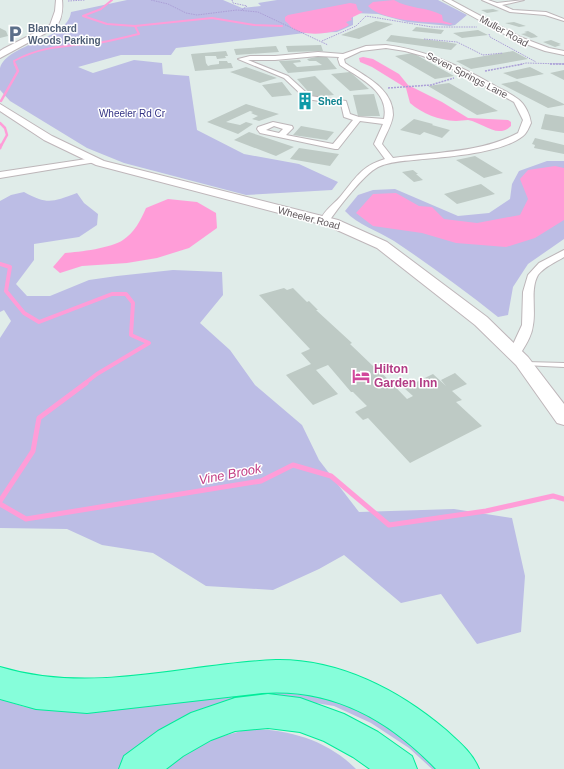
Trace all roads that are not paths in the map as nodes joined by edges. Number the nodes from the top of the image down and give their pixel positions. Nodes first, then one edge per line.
1 (60, 0) edge
2 (446, 0) edge
3 (484, 0) edge
4 (522, 0) edge
5 (495, 5) junction
6 (562, 20) dead end
7 (0, 54) edge
8 (564, 54) edge
9 (346, 55) junction
10 (0, 107) edge
11 (358, 119) junction
12 (387, 122) junction
13 (280, 136) dead end
14 (92, 160) junction
15 (391, 161) junction
16 (0, 175) edge
17 (325, 221) junction
18 (564, 253) edge
19 (520, 358) junction
20 (564, 365) edge
21 (564, 418) edge
22 (0, 683) edge
23 (137, 769) edge
24 (399, 769) edge
25 (461, 769) edge

1 - 7 main road
2 - 8 street, Muller Road
3 - 5 street
4 - 5 street
5 - 6 street
9 - 11 street, Seven Springs Lane
9 - 12 street
9 - 15 street, Seven Springs Lane
10 - 14 main road, Wheeler Road
11 - 12 street
11 - 13 street
12 - 15 street
14 - 16 street
14 - 17 main road, Wheeler Road
15 - 17 street, Seven Springs Lane
17 - 19 main road, Wheeler Road
18 - 19 street
19 - 20 lane
19 - 21 main road, Wheeler Road
22 - 25 highway
23 - 24 highway

